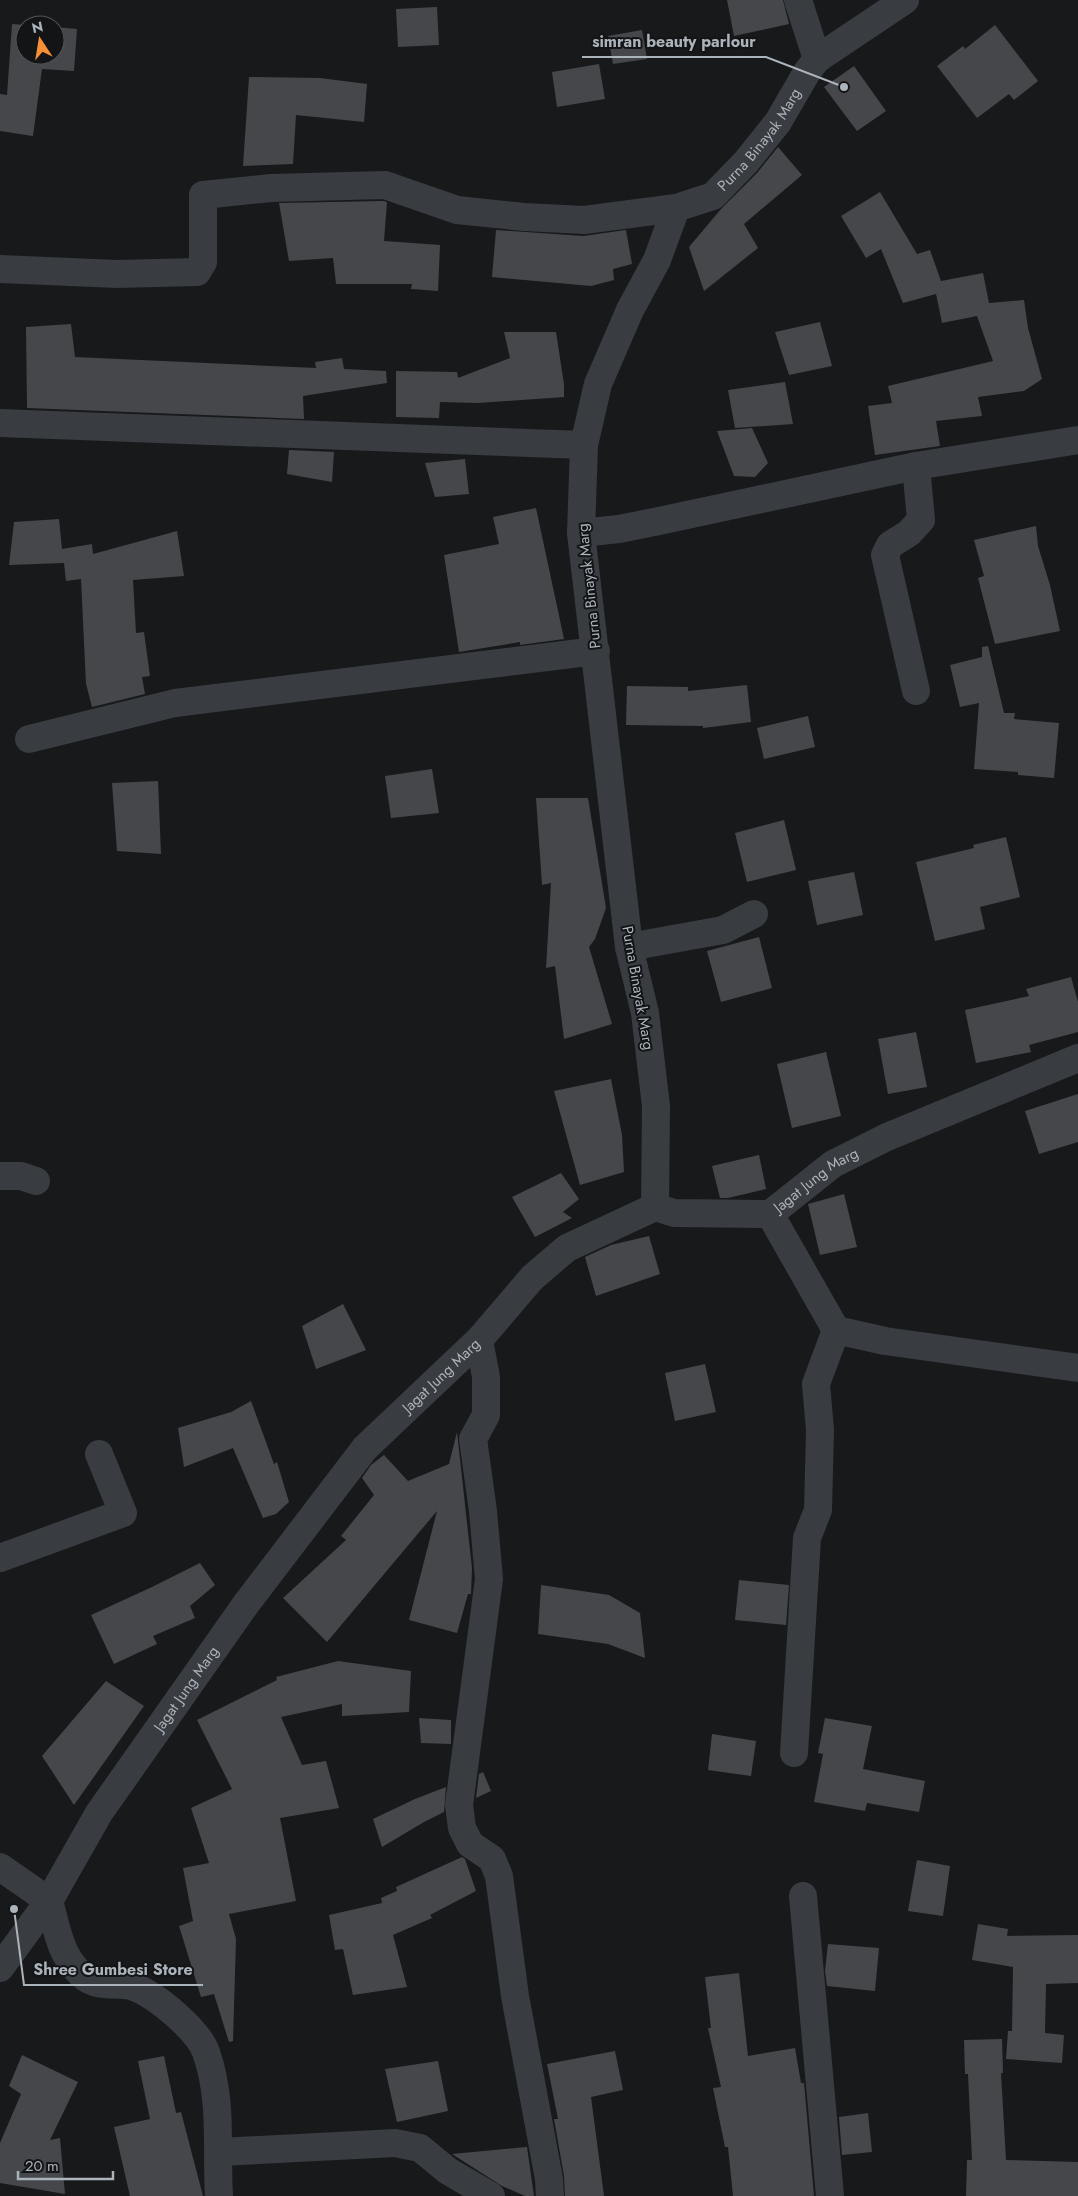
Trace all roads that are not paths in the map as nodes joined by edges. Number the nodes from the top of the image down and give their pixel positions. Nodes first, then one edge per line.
1 (798, 0) edge
2 (905, 0) edge
3 (817, 59) junction
4 (676, 208) junction
5 (0, 269) edge
6 (0, 423) edge
7 (1078, 440) edge
8 (584, 445) junction
9 (916, 466) junction
10 (581, 533) junction
11 (596, 651) junction
12 (916, 691) dead end
13 (29, 739) dead end
14 (754, 914) dead end
15 (630, 947) junction
16 (1078, 1058) edge
17 (0, 1176) edge
18 (36, 1181) dead end
19 (655, 1207) junction
20 (770, 1214) junction
21 (836, 1330) junction
22 (479, 1340) junction
23 (1078, 1368) edge
24 (99, 1454) dead end
25 (0, 1558) edge
26 (794, 1752) dead end
27 (0, 1867) edge
28 (802, 1896) dead end
29 (49, 1901) junction
30 (0, 1968) edge
31 (219, 2152) junction
32 (219, 2196) edge
33 (491, 2196) edge
34 (550, 2196) edge
35 (830, 2196) edge

1 - 3 street
2 - 3 street, Purna Binayak Marg
3 - 4 street, Purna Binayak Marg
4 - 5 street
4 - 8 street, Purna Binayak Marg
6 - 8 street
7 - 9 street
8 - 10 street, Purna Binayak Marg
9 - 10 street
9 - 12 street
10 - 11 street, Purna Binayak Marg
11 - 13 street
11 - 15 street, Purna Binayak Marg
14 - 15 street
15 - 19 street, Purna Binayak Marg
16 - 20 street, Jagat Jung Marg
17 - 18 street
19 - 20 street, Jagat Jung Marg
19 - 22 street, Jagat Jung Marg
20 - 21 street
21 - 23 street
21 - 26 street
22 - 29 street, Jagat Jung Marg
22 - 34 street
24 - 25 street
27 - 29 street
28 - 35 street
29 - 30 street, Jagat Jung Marg
29 - 31 street
31 - 32 street
31 - 33 street

